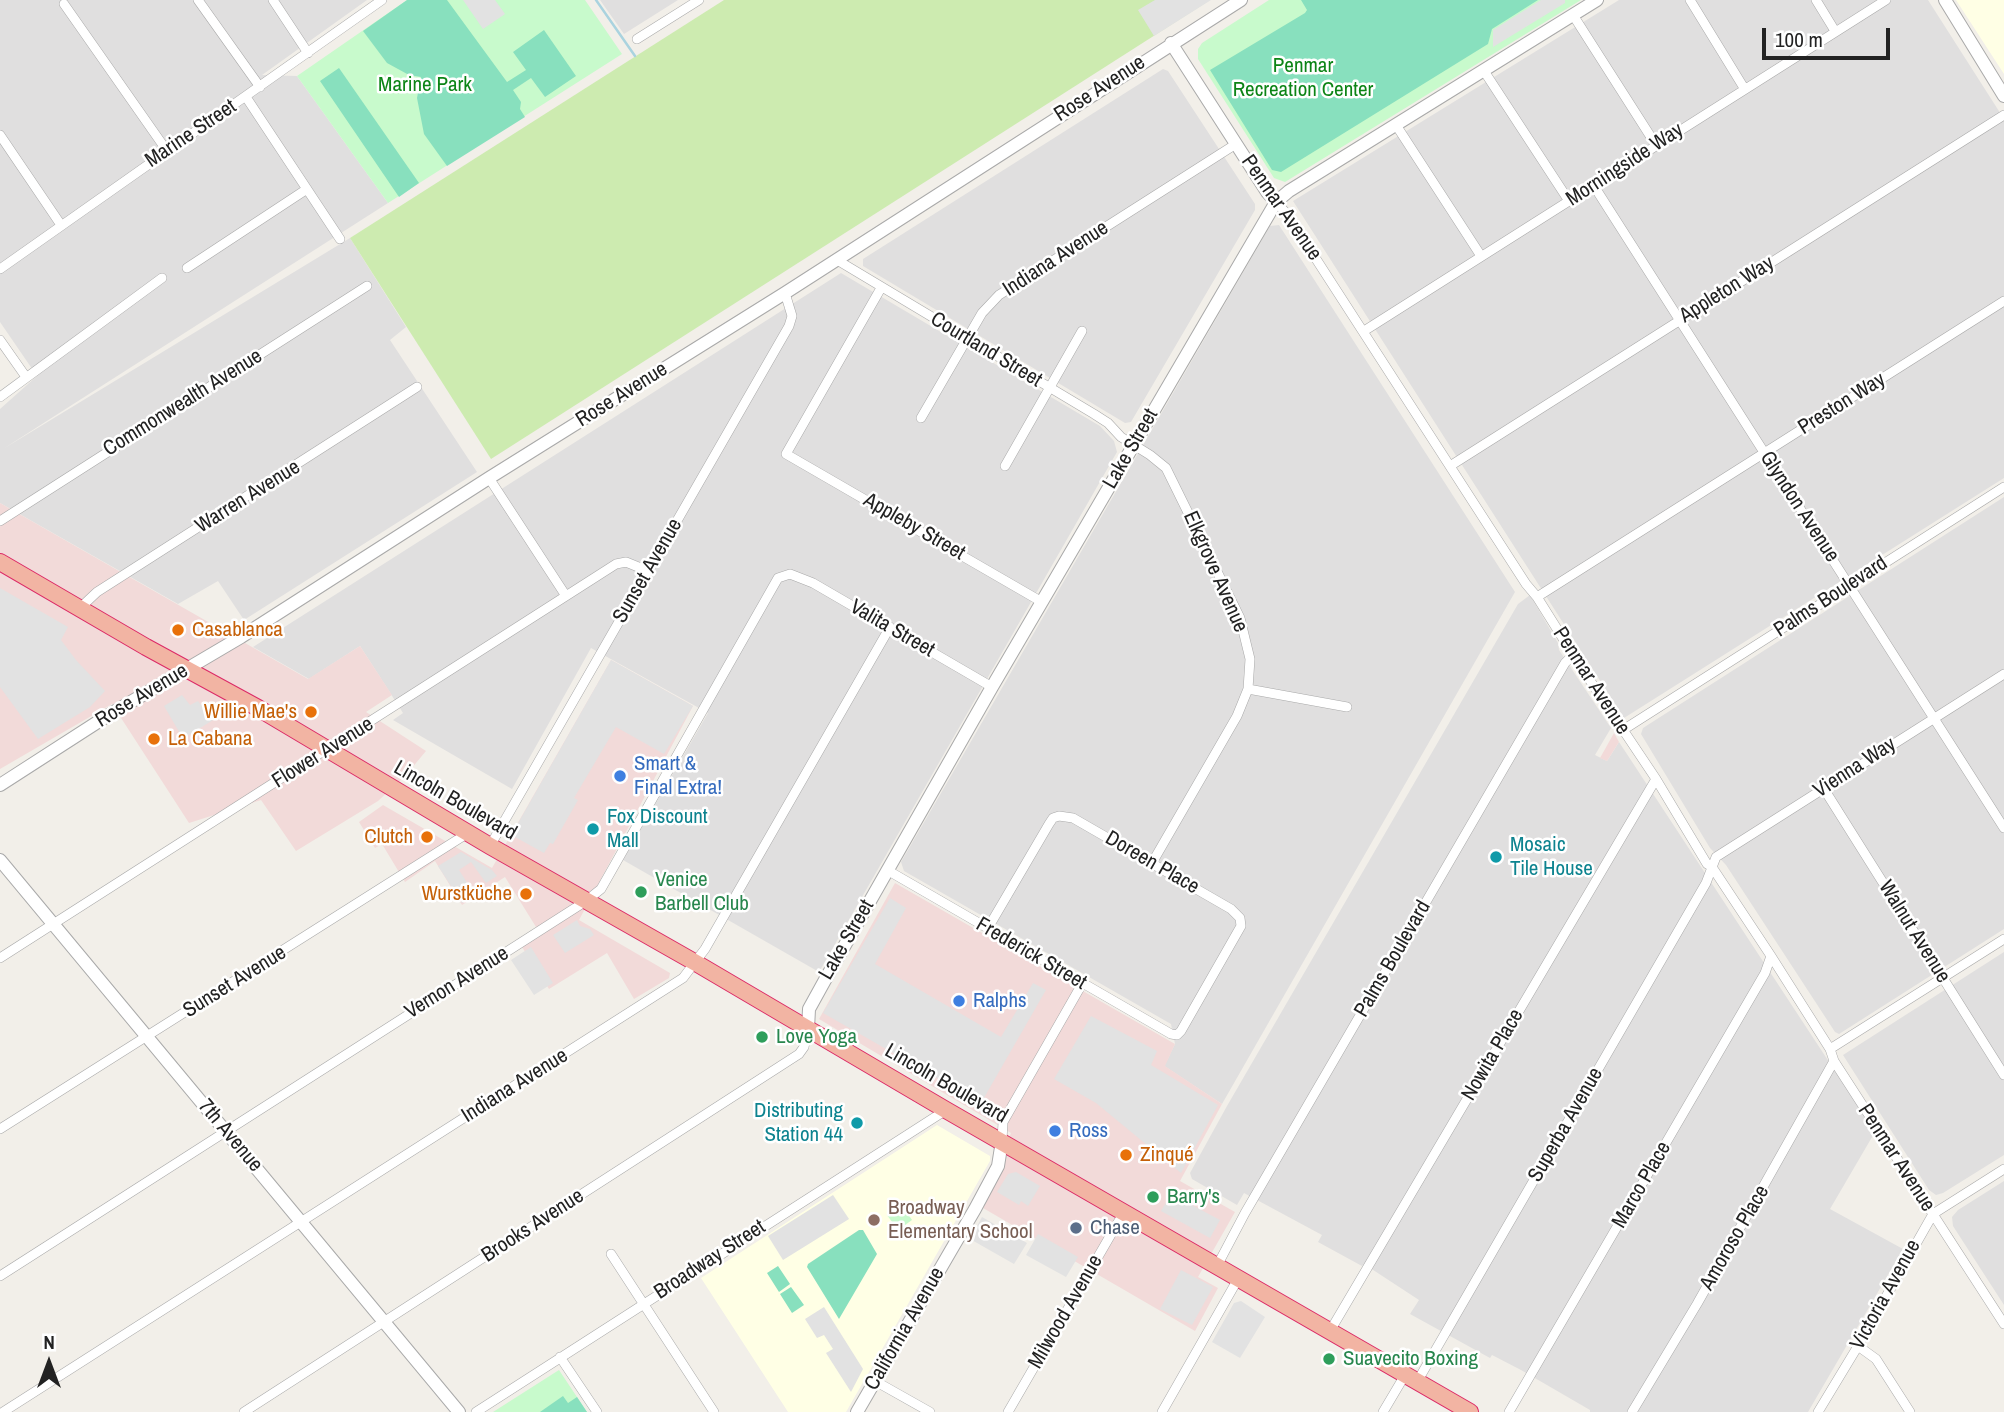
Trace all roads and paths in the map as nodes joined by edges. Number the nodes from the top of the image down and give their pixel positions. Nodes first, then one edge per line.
1 (198, 0) edge
2 (273, 0) edge
3 (382, 0) edge
4 (699, 0) edge
5 (1241, 0) edge
6 (1597, 0) edge
7 (1690, 0) edge
8 (1816, 0) edge
9 (1886, 0) edge
10 (1945, 0) edge
11 (64, 4) dead end
12 (1573, 15) junction
13 (1835, 31) junction
14 (637, 40) dead end
15 (1171, 43) junction
16 (308, 53) junction
17 (1484, 71) junction
18 (260, 87) junction
19 (1744, 88) junction
20 (2004, 96) edge
21 (246, 97) junction
22 (2004, 115) edge
23 (1396, 125) junction
24 (0, 135) edge
25 (1236, 144) junction
26 (1656, 145) junction
27 (167, 151) junction
28 (1594, 186) junction
29 (307, 189) junction
30 (1569, 201) junction
31 (1276, 202) junction
32 (61, 225) junction
33 (340, 239) dead end
34 (1481, 256) junction
35 (837, 260) junction
36 (0, 268) edge
37 (187, 268) dead end
38 (162, 278) dead end
39 (367, 286) dead end
40 (881, 288) junction
41 (785, 293) junction
42 (2004, 301) edge
43 (1679, 320) junction
44 (1082, 331) dead end
45 (1364, 331) junction
46 (967, 338) junction
47 (0, 340) edge
48 (26, 377) junction
49 (418, 387) dead end
50 (1048, 387) junction
51 (0, 397) edge
52 (921, 418) dead end
53 (1133, 445) junction
54 (1765, 453) junction
55 (1005, 466) dead end
56 (1450, 466) junction
57 (489, 478) junction
58 (2004, 487) edge
59 (0, 521) edge
60 (0, 562) edge
61 (648, 571) junction
62 (790, 574) joint
63 (1849, 585) junction
64 (566, 596) junction
65 (1537, 597) junction
66 (1042, 602) junction
67 (80, 608) junction
68 (890, 627) junction
69 (1573, 655) junction
70 (186, 669) junction
71 (2004, 674) edge
72 (992, 687) junction
73 (1248, 689) junction
74 (1347, 707) dead end
75 (1934, 718) junction
76 (1623, 730) junction
77 (326, 750) junction
78 (1656, 779) junction
79 (0, 785) edge
80 (1824, 789) junction
81 (2004, 828) edge
82 (468, 833) junction
83 (490, 846) junction
84 (0, 860) edge
85 (1152, 863) junction
86 (1712, 867) junction
87 (887, 870) junction
88 (586, 901) junction
89 (53, 923) junction
90 (988, 928) junction
91 (2004, 939) edge
92 (1771, 956) junction
93 (0, 958) edge
94 (696, 962) junction
95 (1941, 974) junction
96 (1082, 984) junction
97 (808, 1029) junction
98 (1177, 1035) joint
99 (148, 1037) junction
100 (1830, 1049) junction
101 (1834, 1061) junction
102 (2004, 1074) edge
103 (946, 1110) junction
104 (0, 1129) edge
105 (226, 1130) junction
106 (1002, 1141) junction
107 (2004, 1169) edge
108 (1124, 1212) junction
109 (1933, 1214) junction
110 (301, 1222) junction
111 (611, 1254) dead end
112 (1217, 1266) junction
113 (0, 1276) edge
114 (1238, 1279) junction
115 (643, 1303) junction
116 (384, 1323) junction
117 (2004, 1324) edge
118 (1330, 1331) junction
119 (1858, 1346) junction
120 (560, 1357) junction
121 (1411, 1378) junction
122 (875, 1381) junction
123 (4, 1409) edge
124 (244, 1412) edge
125 (458, 1412) edge
126 (476, 1412) edge
127 (597, 1412) edge
128 (714, 1412) edge
129 (857, 1412) edge
130 (930, 1412) edge
131 (1008, 1412) edge
132 (1162, 1412) edge
133 (1383, 1412) edge
134 (1471, 1412) edge
135 (1509, 1412) edge
136 (1632, 1412) edge
137 (1818, 1412) edge
138 (1910, 1412) edge

1 - 18 street
2 - 16 street
3 - 16 street, Marine Street
4 - 14 street
5 - 15 street, Rose Avenue
6 - 12 street, Lake Street
7 - 19 street
8 - 13 street
9 - 13 street, Morningside Way
10 - 20 street
11 - 27 street
12 - 17 street, Lake Street
12 - 26 street
13 - 19 street, Morningside Way
15 - 25 street, Penmar Avenue
15 - 35 street, Rose Avenue
16 - 18 street, Marine Street
17 - 23 street, Lake Street
17 - 30 street
18 - 21 street, Marine Street
19 - 26 street, Morningside Way
21 - 27 street, Marine Street
21 - 29 street
22 - 43 street, Appleton Way
23 - 31 street, Lake Street
23 - 34 street
24 - 32 street
25 - 31 street, Penmar Avenue
25 - 46 street, Indiana Avenue
26 - 28 street, Morningside Way
27 - 32 street, Marine Street
28 - 30 street, Morningside Way
28 - 43 street, Glyndon Avenue
29 - 33 street
29 - 37 street
30 - 34 street, Morningside Way
31 - 45 street, Penmar Avenue
31 - 53 street, Lake Street
32 - 36 street, Marine Street
34 - 45 street, Morningside Way
35 - 40 street, Courtland Street
35 - 41 street, Rose Avenue
38 - 48 street
39 - 59 street, Commonwealth Avenue
40 - 46 street, Courtland Street
40 - 66 street, Appleby Street
41 - 57 street, Rose Avenue
41 - 61 street, Sunset Avenue
42 - 54 street, Preston Way
43 - 54 street, Glyndon Avenue
43 - 56 street, Appleton Way
44 - 50 street
45 - 56 street, Penmar Avenue
46 - 50 street, Courtland Street
46 - 52 street, Indiana Avenue
47 - 48 street
48 - 51 street
49 - 67 street, Warren Avenue
50 - 53 street, Courtland Street
50 - 55 street
53 - 66 street, Lake Street
53 - 73 street, Elkgrove Avenue
54 - 63 street, Glyndon Avenue
54 - 65 street, Preston Way
56 - 65 street, Penmar Avenue
57 - 64 street
57 - 70 street, Rose Avenue
58 - 63 street, Palms Boulevard
60 - 67 highway, Lincoln Boulevard
61 - 64 street, Flower Avenue
61 - 83 street, Sunset Avenue
62 - 68 street, Valita Street
62 - 88 street, Vernon Avenue
63 - 75 street, Glyndon Avenue
63 - 76 street, Palms Boulevard
64 - 77 street, Flower Avenue
65 - 69 street, Penmar Avenue
66 - 72 street, Lake Street
67 - 70 highway, Lincoln Boulevard
68 - 72 street, Valita Street
68 - 94 street, Indiana Avenue
69 - 76 street, Penmar Avenue
69 - 112 street, Palms Boulevard
70 - 77 highway, Lincoln Boulevard
70 - 79 street, Rose Avenue
71 - 75 street, Vienna Way
72 - 87 street, Lake Street
73 - 74 street
73 - 85 street, Elkgrove Avenue
75 - 80 street, Vienna Way
75 - 81 street, Glyndon Avenue
76 - 78 street, Penmar Avenue
77 - 82 highway, Lincoln Boulevard
77 - 89 street, Flower Avenue
78 - 86 street, Penmar Avenue
78 - 118 street, Nowita Place
80 - 86 street, Vienna Way
80 - 95 street, Walnut Avenue
82 - 83 highway, Lincoln Boulevard
82 - 99 street, Sunset Avenue
83 - 88 highway, Lincoln Boulevard
84 - 89 street, 7th Avenue
85 - 90 street, Doreen Place
85 - 98 street, Doreen Place
86 - 92 street, Penmar Avenue
86 - 121 street, Superba Avenue
87 - 90 street, Frederick Street
87 - 97 street, Lake Street
88 - 94 highway, Lincoln Boulevard
88 - 105 street, Vernon Avenue
89 - 93 street, Flower Avenue
89 - 99 street, 7th Avenue
90 - 96 street, Frederick Street
91 - 95 street
92 - 100 street, Penmar Avenue
92 - 135 street, Marco Place
94 - 97 highway, Lincoln Boulevard
94 - 110 street, Indiana Avenue
95 - 100 street
95 - 102 street, Walnut Avenue
96 - 98 street, Frederick Street
96 - 106 street, California Avenue
97 - 103 highway, Lincoln Boulevard
97 - 116 street, Brooks Avenue
99 - 104 street, Sunset Avenue
99 - 105 street, 7th Avenue
100 - 101 street, Penmar Avenue
101 - 109 street, Penmar Avenue
101 - 136 street, Amoroso Place
103 - 106 highway, Lincoln Boulevard
103 - 115 street, Broadway Street
105 - 110 street, 7th Avenue
105 - 113 street, Vernon Avenue
106 - 108 highway, Lincoln Boulevard
106 - 122 street, California Avenue
107 - 109 street, Victoria Avenue
108 - 112 highway, Lincoln Boulevard
108 - 131 street, Milwood Avenue
109 - 117 street, Penmar Avenue
109 - 119 street, Victoria Avenue
110 - 116 street, 7th Avenue
110 - 123 street, Indiana Avenue
111 - 115 street
112 - 114 highway, Lincoln Boulevard
114 - 118 highway, Lincoln Boulevard
114 - 132 street
115 - 120 street, Broadway Street
115 - 128 street
116 - 124 street, Brooks Avenue
116 - 125 street, 7th Avenue
118 - 121 highway, Lincoln Boulevard
119 - 137 street, Victoria Avenue
119 - 138 street
120 - 126 street, Broadway Street
120 - 127 street
121 - 133 street, Superba Avenue
121 - 134 highway, Lincoln Boulevard
122 - 129 street, California Avenue
122 - 130 street

